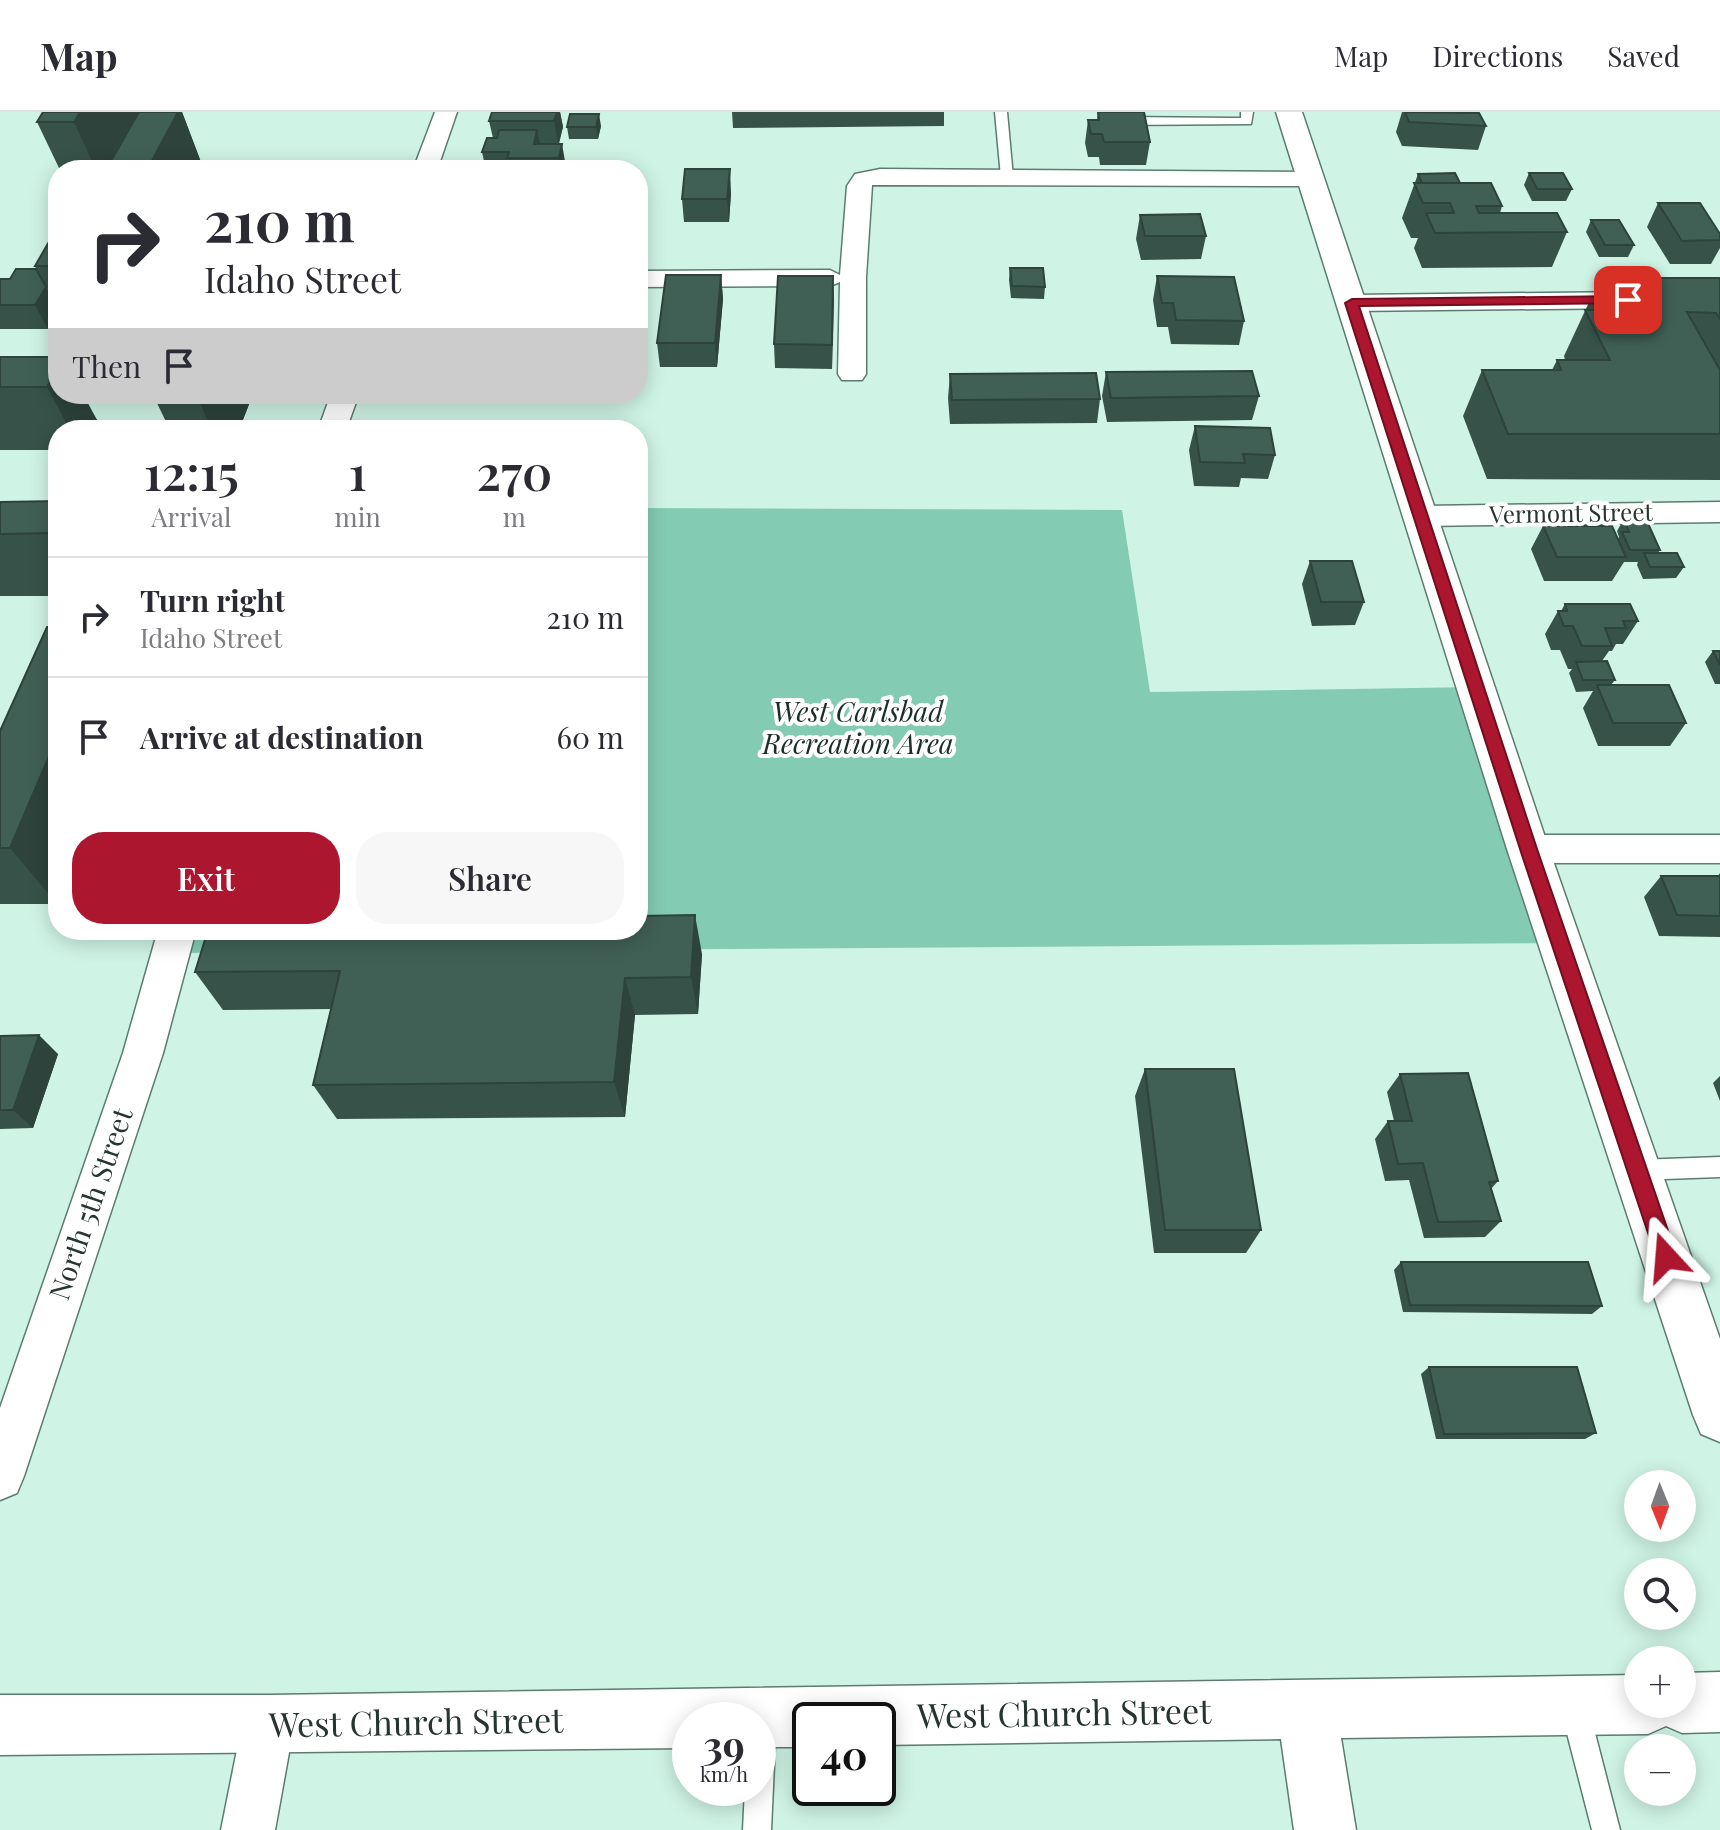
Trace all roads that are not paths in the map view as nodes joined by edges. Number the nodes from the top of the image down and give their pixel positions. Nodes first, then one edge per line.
1 (446, 112) edge
2 (1001, 112) edge
3 (1247, 112) edge
4 (1289, 112) edge
5 (1101, 121) edge
6 (429, 160) edge
7 (1007, 177) junction
8 (1311, 179) junction
9 (853, 277) junction
10 (648, 279) edge
11 (1720, 299) edge
12 (1352, 303) junction
13 (852, 374) dead end
14 (1720, 512) edge
15 (1423, 516) junction
16 (1528, 849) junction
17 (1720, 849) edge
18 (174, 940) edge
19 (1720, 1167) edge
20 (1637, 1170) junction
21 (1720, 1415) edge
22 (0, 1476) edge
23 (1720, 1702) edge
24 (1696, 1703) edge
25 (1624, 1705) edge
26 (1574, 1706) junction
27 (1307, 1712) junction
28 (776, 1717) edge
29 (672, 1718) edge
30 (0, 1725) edge
31 (268, 1725) junction
32 (758, 1806) edge
33 (248, 1830) edge
34 (757, 1830) edge
35 (1325, 1830) edge
36 (1606, 1830) edge

1 - 6 street
2 - 7 lane
3 - 5 lane
4 - 8 street
7 - 8 street
7 - 9 street
8 - 12 street
9 - 10 street
9 - 13 street
11 - 12 street
12 - 15 street
14 - 15 street, Vermont Street
15 - 16 street
16 - 17 street
16 - 20 street
18 - 22 street, North 5th Street
19 - 20 lane
20 - 21 street
23 - 24 street
25 - 26 street, West Church Street
26 - 27 street, West Church Street
26 - 36 lane
27 - 28 street, West Church Street
27 - 35 street
29 - 31 street, West Church Street
30 - 31 street, West Church Street
31 - 33 street
32 - 34 lane

